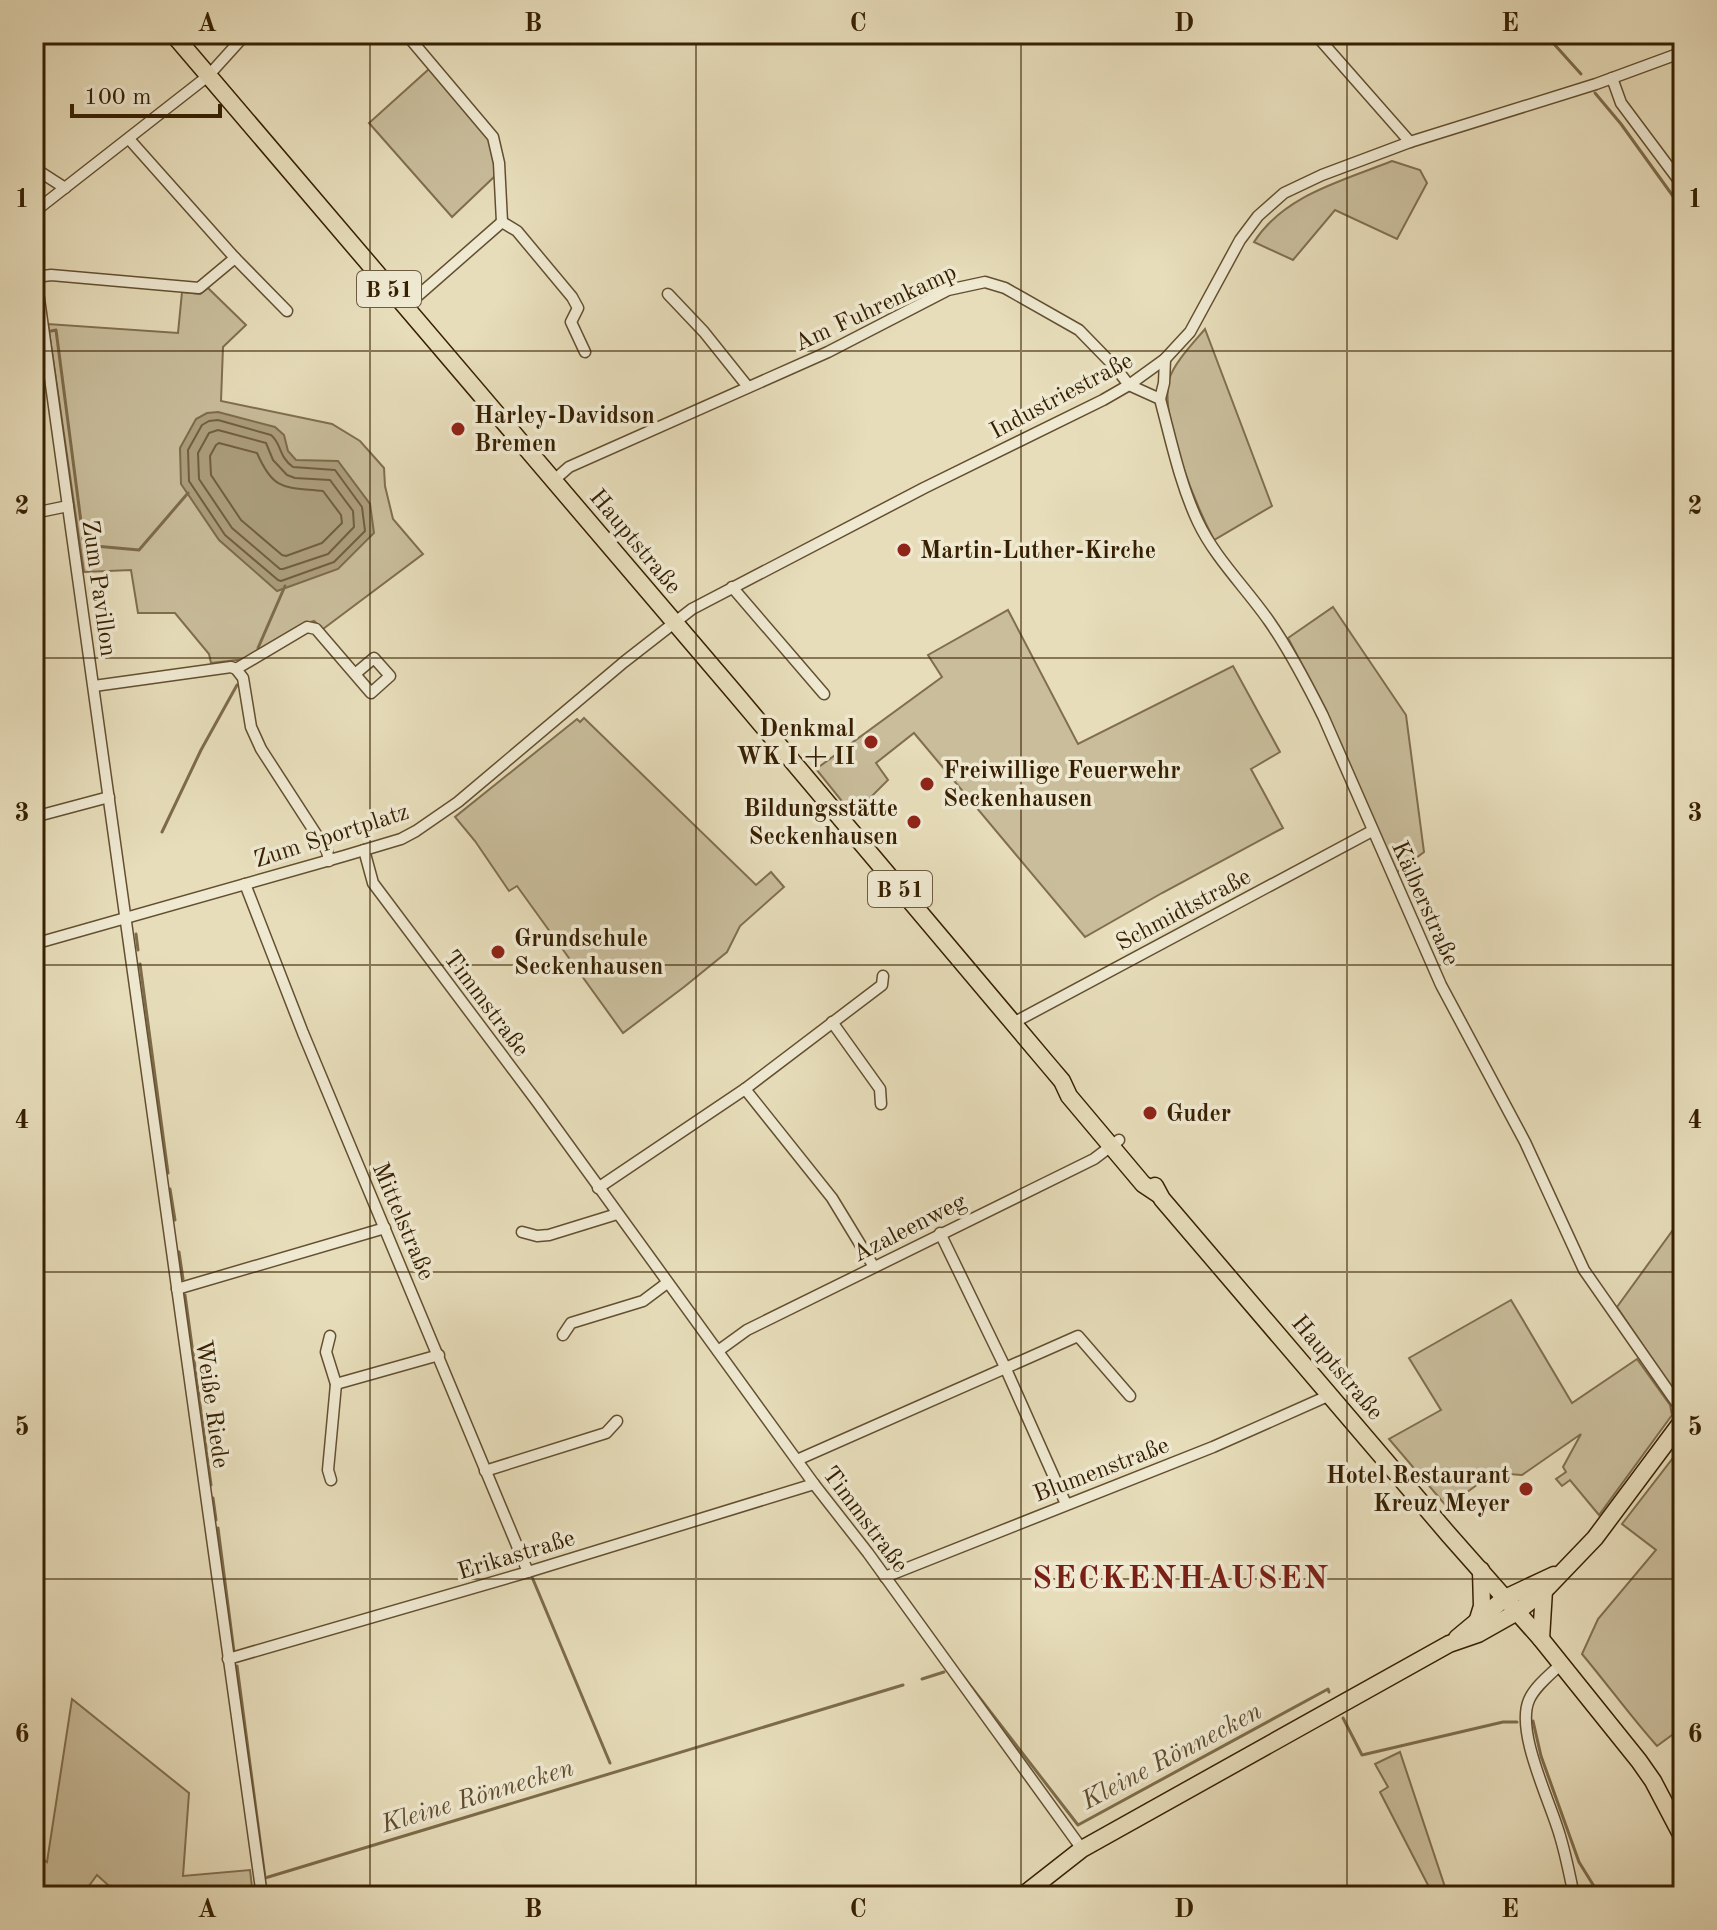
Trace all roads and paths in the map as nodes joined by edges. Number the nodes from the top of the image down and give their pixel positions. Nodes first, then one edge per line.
1 (173, 34) edge
2 (246, 34) edge
3 (406, 34) edge
4 (1315, 34) edge
5 (1683, 52) edge
6 (208, 76) junction
7 (1612, 78) junction
8 (129, 139) junction
9 (1410, 142) junction
10 (34, 168) edge
11 (1683, 186) edge
12 (65, 188) junction
13 (34, 212) edge
14 (502, 222) junction
15 (235, 258) junction
16 (34, 263) edge
17 (36, 277) junction
18 (668, 294) dead end
19 (405, 307) junction
20 (287, 311) dead end
21 (585, 352) dead end
22 (1165, 359) junction
23 (1129, 385) junction
24 (748, 387) junction
25 (1160, 399) junction
26 (553, 481) junction
27 (68, 506) junction
28 (34, 513) edge
29 (732, 587) junction
30 (673, 622) junction
31 (236, 669) junction
32 (355, 674) dead end
33 (94, 686) junction
34 (824, 694) dead end
35 (109, 797) junction
36 (34, 817) edge
37 (1372, 831) junction
38 (364, 850) junction
39 (329, 861) junction
40 (245, 884) junction
41 (126, 918) junction
42 (34, 944) edge
43 (883, 976) dead end
44 (832, 1022) junction
45 (1013, 1023) junction
46 (745, 1089) junction
47 (881, 1104) dead end
48 (1115, 1143) junction
49 (598, 1188) junction
50 (617, 1214) junction
51 (385, 1228) junction
52 (522, 1232) dead end
53 (940, 1233) junction
54 (874, 1267) junction
55 (667, 1283) junction
56 (177, 1289) junction
57 (563, 1335) dead end
58 (330, 1336) dead end
59 (718, 1351) junction
60 (439, 1355) junction
61 (1005, 1367) junction
62 (336, 1384) junction
63 (1330, 1395) junction
64 (1130, 1396) dead end
65 (1683, 1412) edge
66 (1683, 1420) edge
67 (617, 1421) dead end
68 (797, 1460) junction
69 (485, 1471) junction
70 (331, 1480) dead end
71 (814, 1484) junction
72 (1066, 1504) junction
73 (1481, 1570) junction
74 (528, 1572) junction
75 (1560, 1573) junction
76 (885, 1577) junction
77 (1544, 1590) junction
78 (1505, 1598) junction
79 (1517, 1612) junction
80 (1478, 1619) junction
81 (1541, 1639) junction
82 (1449, 1644) junction
83 (228, 1659) junction
84 (1562, 1663) junction
85 (1683, 1838) edge
86 (1082, 1849) junction
87 (262, 1896) edge
88 (1022, 1896) edge
89 (1574, 1896) edge

1 - 6 main road, Hauptstraße / B 51
2 - 6 street
3 - 14 street
4 - 9 street
5 - 7 street, Industriestraße
6 - 8 street
6 - 19 main road, Hauptstraße / B 51
7 - 9 street, Industriestraße
7 - 11 street
8 - 12 street
8 - 15 street
9 - 22 street, Industriestraße
10 - 12 street
12 - 13 street
14 - 19 street
14 - 21 street
15 - 17 street
15 - 20 street
16 - 17 street, Zum Pavillon
17 - 27 street, Zum Pavillon
18 - 24 street
19 - 26 main road, Hauptstraße / B 51
22 - 23 street, Industriestraße
22 - 25 street, Kälberstraße
23 - 24 street, Am Fuhrenkamp
23 - 25 street
23 - 29 street, Industriestraße
24 - 26 street, Am Fuhrenkamp
25 - 37 street, Kälberstraße
26 - 30 main road, Hauptstraße / B 51
27 - 28 street
27 - 33 street, Zum Pavillon
29 - 30 street, Industriestraße
29 - 34 street
30 - 38 street, Zum Sportplatz
30 - 45 main road, Hauptstraße / B 51
31 - 32 street
31 - 33 street
31 - 39 street
33 - 35 street, Zum Pavillon
35 - 36 street
35 - 41 street, Zum Pavillon
37 - 45 street, Schmidtstraße
37 - 65 street, Kälberstraße
38 - 39 street, Zum Sportplatz
38 - 49 street, Timmstraße
39 - 40 street, Zum Sportplatz
40 - 41 street, Zum Sportplatz
40 - 51 street, Mittelstraße
41 - 42 street, Zum Sportplatz
41 - 56 street, Weiße Riede
43 - 44 street
44 - 46 street
44 - 47 street
45 - 48 main road, Hauptstraße / B 51
46 - 49 street
46 - 54 street
48 - 53 street, Azaleenweg
48 - 63 main road, Hauptstraße / B 51
49 - 50 street, Timmstraße
50 - 52 street
50 - 55 street, Timmstraße
51 - 56 street
51 - 60 street, Mittelstraße
53 - 54 street, Azaleenweg
53 - 61 street
54 - 59 street, Azaleenweg
55 - 57 street
55 - 59 street, Timmstraße
56 - 83 street, Weiße Riede
58 - 62 street
59 - 68 street, Timmstraße
60 - 62 street
60 - 69 street, Mittelstraße
61 - 64 street
61 - 68 street
61 - 72 street
62 - 70 street
63 - 72 street, Blumenstraße
63 - 73 main road, Hauptstraße / B 51
66 - 75 main road
67 - 69 street
68 - 71 street, Timmstraße
69 - 74 street, Mittelstraße
71 - 74 street, Erikastraße
71 - 76 street, Timmstraße
72 - 76 street, Blumenstraße
73 - 78 main road, B 51
73 - 80 main road
74 - 83 street, Erikastraße
75 - 77 main road
75 - 78 main road
76 - 86 street, Timmstraße
77 - 79 main road
77 - 81 main road
78 - 79 main road, B 51
78 - 80 main road
79 - 81 main road, B 51
79 - 82 main road
80 - 82 main road
81 - 84 main road, B 51
82 - 86 main road
83 - 87 street, Weiße Riede
84 - 85 main road, B 51
84 - 89 street
86 - 88 main road

